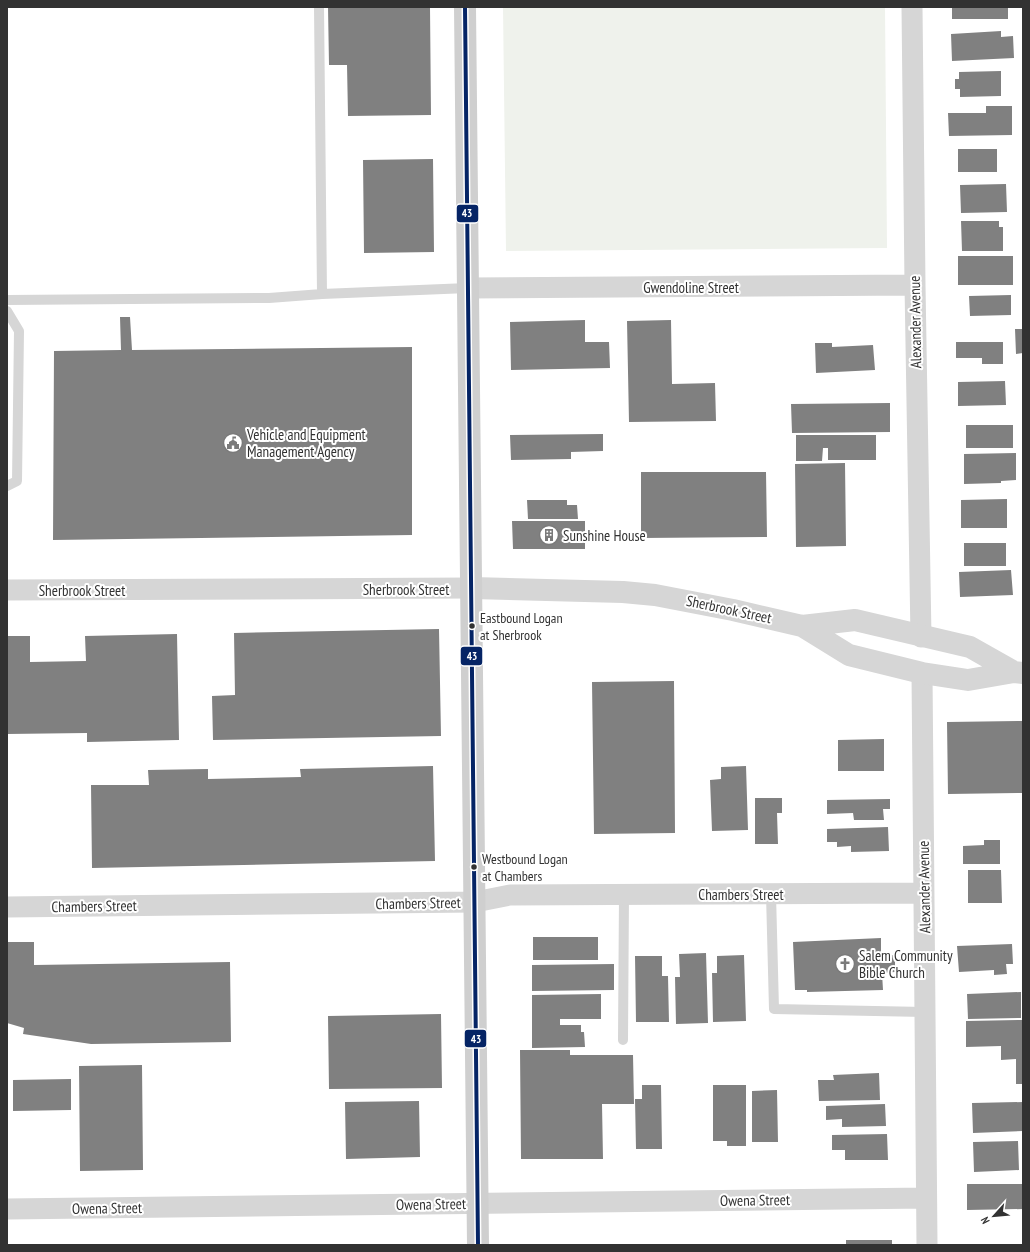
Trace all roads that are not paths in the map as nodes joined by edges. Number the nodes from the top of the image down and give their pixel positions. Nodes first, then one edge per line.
1 (319, 7) edge
2 (465, 7) edge
3 (912, 7) edge
4 (915, 285) junction
5 (468, 288) junction
6 (322, 294) junction
7 (7, 300) edge
8 (7, 311) edge
9 (7, 486) edge
10 (472, 588) junction
11 (7, 590) edge
12 (802, 626) junction
13 (921, 637) junction
14 (1019, 672) edge
15 (922, 673) junction
16 (924, 893) junction
17 (624, 894) junction
18 (771, 894) junction
19 (475, 902) junction
20 (7, 907) edge
21 (925, 1012) junction
22 (623, 1040) dead end
23 (926, 1198) junction
24 (478, 1204) junction
25 (7, 1209) edge
26 (478, 1245) edge
27 (927, 1245) edge

1 - 6 lane
2 - 5 main road
3 - 4 street, Alexander Avenue
4 - 5 street, Gwendoline Street
4 - 13 street, Alexander Avenue
5 - 6 lane
5 - 10 main road
6 - 7 lane
8 - 9 lane
10 - 11 street, Sherbrook Street
10 - 12 street, Sherbrook Street
10 - 19 main road
12 - 13 street, Sherbrook Street
12 - 15 street, Sherbrook Street
13 - 14 street, Sherbrook Street
14 - 15 street, Sherbrook Street
15 - 16 street, Alexander Avenue
16 - 18 street, Chambers Street
16 - 21 street, Alexander Avenue
17 - 18 street, Chambers Street
17 - 19 street, Chambers Street
17 - 22 lane
18 - 21 lane
19 - 20 street, Chambers Street
19 - 24 main road
21 - 23 street, Alexander Avenue
23 - 24 street, Owena Street
23 - 27 street, Alexander Avenue
24 - 25 street, Owena Street
24 - 26 main road

